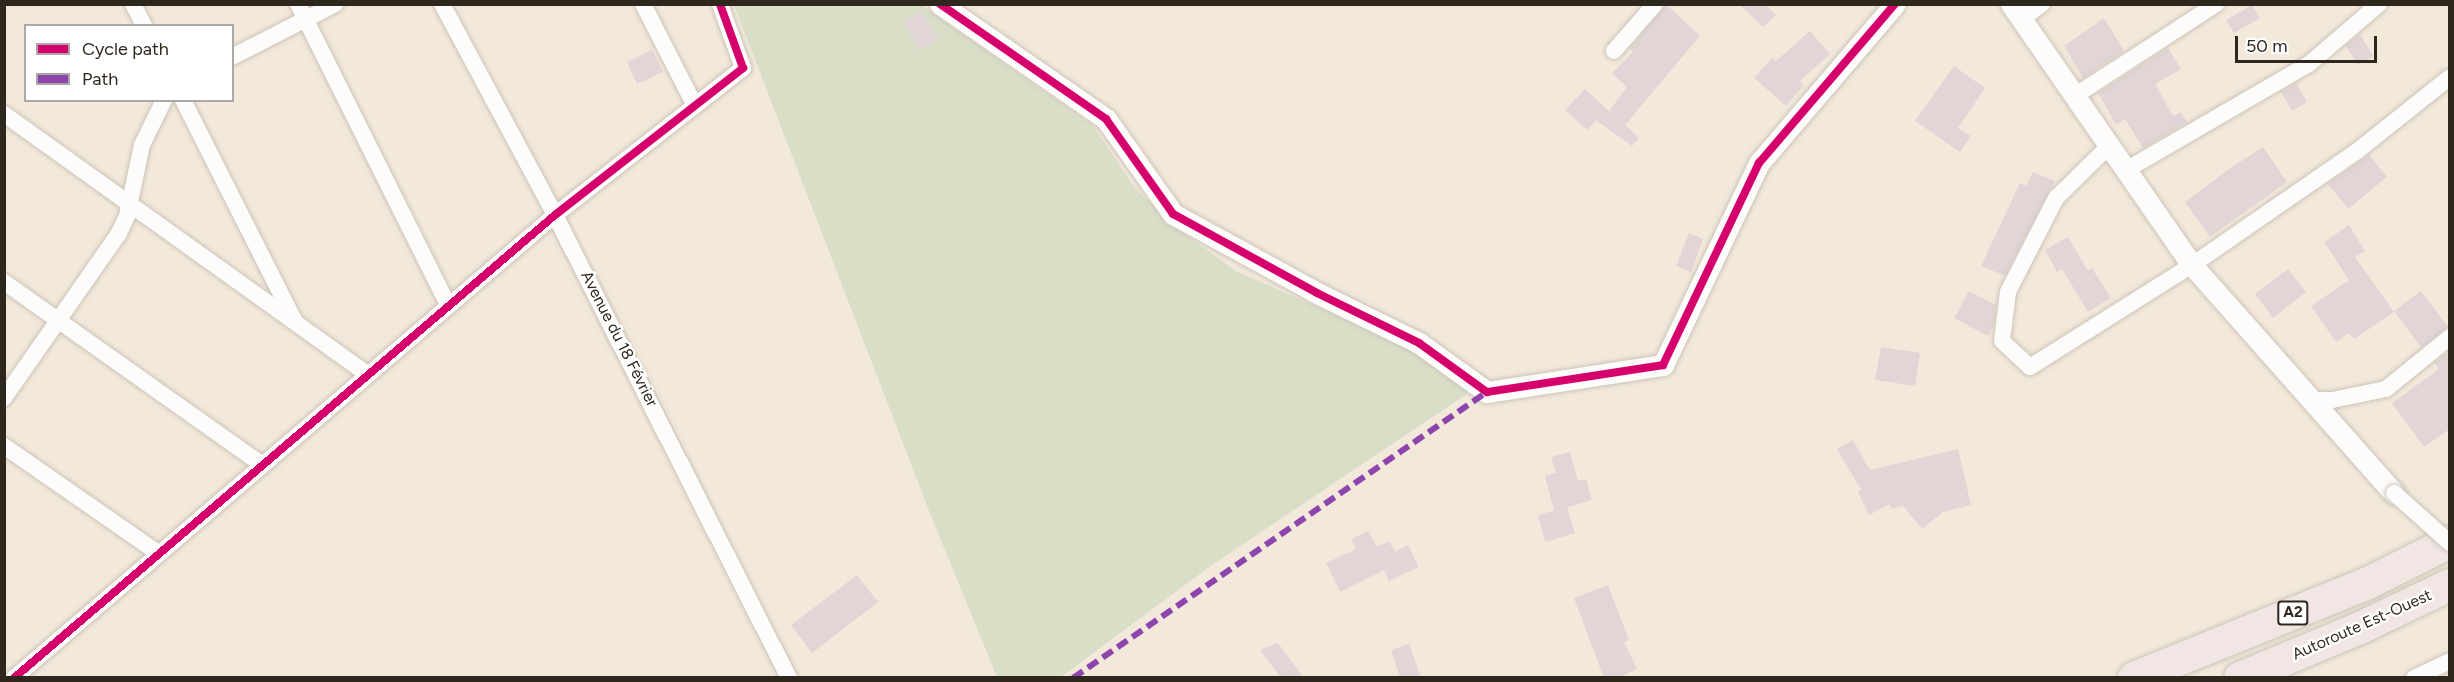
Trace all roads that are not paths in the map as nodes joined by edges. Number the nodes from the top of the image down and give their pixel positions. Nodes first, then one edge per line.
1 (133, 4) edge
2 (335, 4) edge
3 (442, 4) edge
4 (643, 4) edge
5 (720, 4) edge
6 (940, 4) edge
7 (1655, 4) edge
8 (1896, 4) edge
9 (2042, 4) edge
10 (2216, 4) edge
11 (2379, 4) edge
12 (302, 12) edge
13 (2016, 12) edge
14 (143, 24) edge
15 (1614, 51) dead end
16 (234, 56) edge
17 (2450, 77) edge
18 (2073, 97) junction
19 (163, 102) edge
20 (184, 102) edge
21 (694, 104) junction
22 (4, 114) edge
23 (2109, 146) junction
24 (2126, 170) junction
25 (130, 204) junction
26 (555, 215) junction
27 (2192, 265) junction
28 (4, 282) edge
29 (448, 305) junction
30 (59, 321) junction
31 (296, 323) junction
32 (2450, 337) edge
33 (367, 374) junction
34 (4, 398) edge
35 (2310, 400) junction
36 (4, 446) edge
37 (261, 464) junction
38 (2394, 494) joint
39 (2450, 543) edge
40 (158, 553) junction
41 (2450, 585) edge
42 (2450, 661) edge
43 (14, 678) edge
44 (789, 678) edge
45 (2134, 678) edge
46 (2240, 678) edge
47 (2414, 678) edge

1 - 14 street
2 - 12 street
3 - 26 street, Avenue du 18 Février
4 - 21 street
5 - 21 street
6 - 8 street
7 - 15 street
9 - 13 street
10 - 18 street
11 - 24 street
12 - 16 street
12 - 29 street
13 - 18 street
17 - 27 street
18 - 23 street
19 - 25 street
20 - 31 street
21 - 26 street
22 - 25 street
23 - 24 street
23 - 27 street
24 - 27 street
25 - 30 street
25 - 31 street
26 - 29 street
26 - 44 street, Avenue du 18 Février
27 - 35 street
28 - 30 street
29 - 33 street
30 - 34 street
30 - 37 street
31 - 33 street
32 - 35 street
33 - 37 street
35 - 38 street
36 - 40 street
37 - 40 street
38 - 39 street, bridge
39 - 45 highway, A2
40 - 43 street
41 - 46 highway, Autoroute Est-Ouest / A2
42 - 47 street

